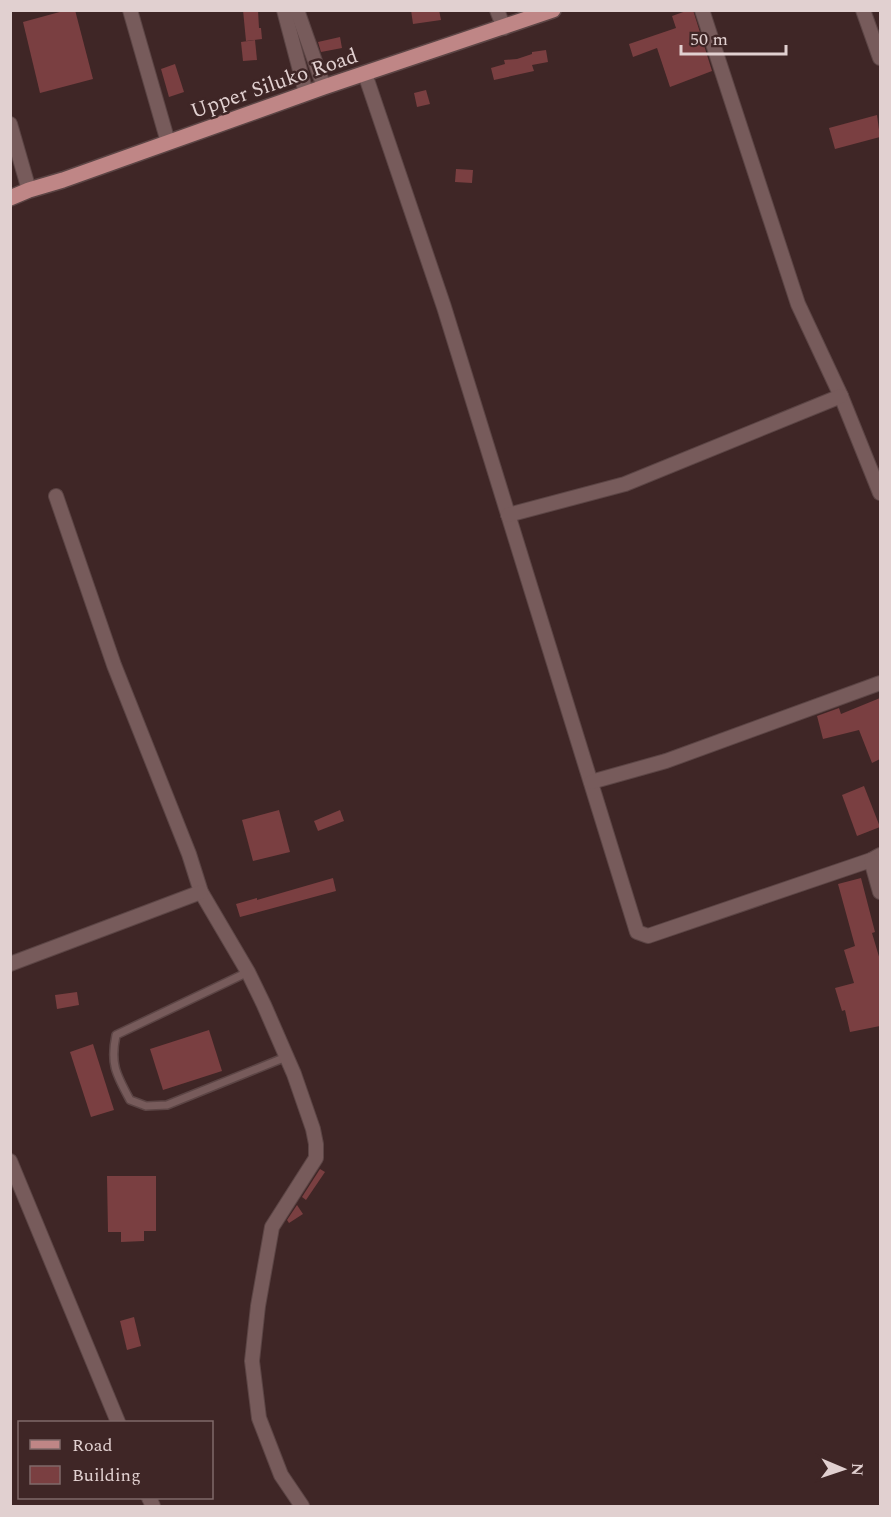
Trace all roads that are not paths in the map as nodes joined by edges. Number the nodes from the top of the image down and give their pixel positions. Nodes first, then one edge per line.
1 (130, 10) edge
2 (284, 10) edge
3 (297, 10) edge
4 (497, 10) edge
5 (553, 10) edge
6 (702, 10) edge
7 (863, 10) edge
8 (504, 28) junction
9 (880, 58) edge
10 (365, 74) junction
11 (324, 87) junction
12 (306, 93) junction
13 (10, 124) edge
14 (168, 142) junction
15 (29, 190) junction
16 (10, 198) edge
17 (841, 396) junction
18 (880, 493) edge
19 (56, 496) dead end
20 (508, 515) junction
21 (880, 683) edge
22 (591, 782) junction
23 (876, 858) edge
24 (201, 892) junction
25 (880, 892) edge
26 (10, 964) edge
27 (248, 972) junction
28 (286, 1056) junction
29 (10, 1161) edge
30 (118, 1421) edge
31 (302, 1506) edge

1 - 14 street
2 - 12 street
3 - 11 street
4 - 8 street
5 - 8 main road, Upper Siluko Road
6 - 17 street
7 - 9 street
8 - 10 main road, Upper Siluko Road
10 - 11 main road, Upper Siluko Road
10 - 20 street
11 - 12 main road, Upper Siluko Road
12 - 14 main road, Upper Siluko Road
13 - 15 street
14 - 15 main road, Upper Siluko Road
15 - 16 main road, Upper Siluko Road
17 - 18 street
17 - 20 street
19 - 24 street
20 - 22 street
21 - 22 street
22 - 23 street
23 - 25 street
24 - 26 street
24 - 27 street
27 - 28 street
27 - 28 lane
28 - 31 street
29 - 30 street

